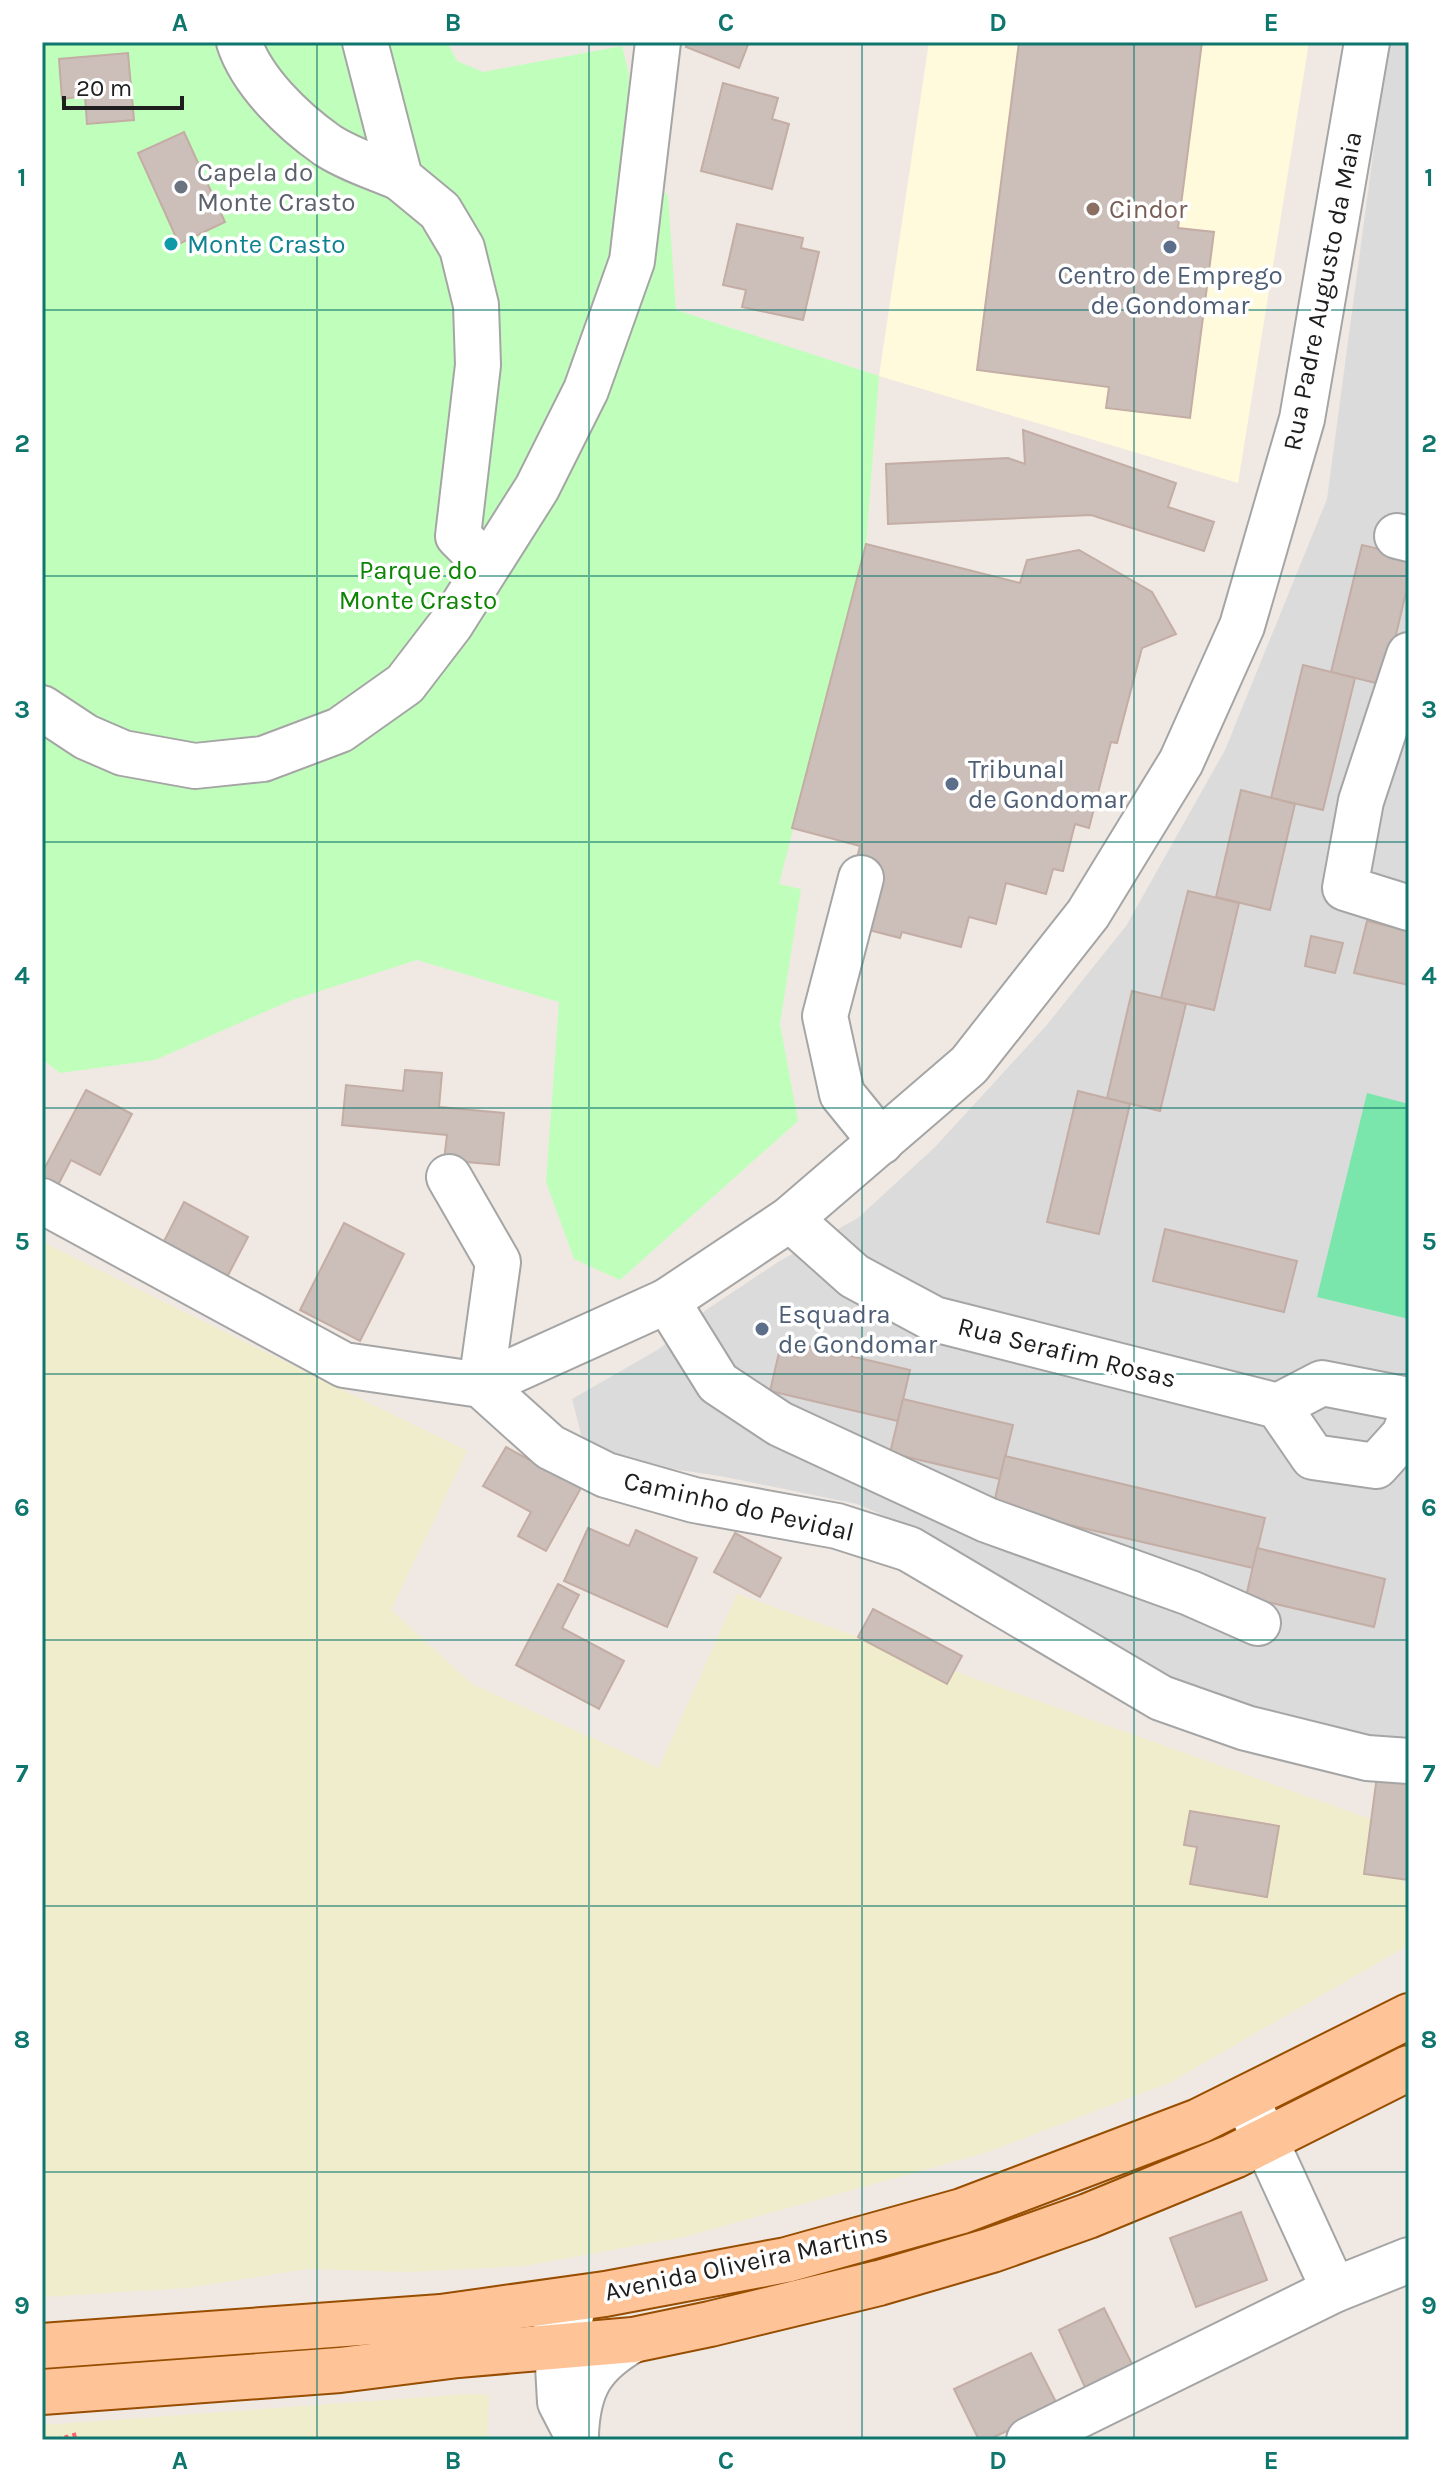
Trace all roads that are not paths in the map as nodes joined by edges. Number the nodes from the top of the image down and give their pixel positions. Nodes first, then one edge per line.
1 (239, 42) edge
2 (365, 42) edge
3 (658, 42) edge
4 (1367, 42) edge
5 (400, 178) junction
6 (487, 565) junction
7 (1409, 655) edge
8 (42, 708) edge
9 (861, 878) dead end
10 (1409, 908) edge
11 (881, 1142) junction
12 (449, 1177) dead end
13 (42, 1201) edge
14 (790, 1219) junction
15 (667, 1301) junction
16 (481, 1385) junction
17 (1409, 1400) edge
18 (1278, 1406) junction
19 (1409, 1422) edge
20 (1258, 1623) dead end
21 (1409, 1761) edge
22 (1409, 2016) edge
23 (1409, 2068) edge
24 (1246, 2098) junction
25 (1265, 2141) junction
26 (1409, 2260) edge
27 (686, 2278) junction
28 (1334, 2290) junction
29 (633, 2340) junction
30 (42, 2346) edge
31 (557, 2346) junction
32 (340, 2370) junction
33 (42, 2392) edge
34 (571, 2425) edge
35 (1029, 2440) edge

1 - 5 street
2 - 5 street
3 - 6 street
4 - 11 street, Rua Padre Augusto da Maia
5 - 6 street
6 - 8 street
7 - 10 street
9 - 11 street
11 - 14 street, Rua Padre Augusto da Maia
12 - 16 street
13 - 16 street
14 - 15 street, Rua Padre Augusto da Maia
14 - 18 street, Rua Serafim Rosas
15 - 16 street, Rua Padre Augusto da Maia
15 - 20 street
16 - 21 street, Caminho do Pevidal
17 - 18 street
18 - 19 street
22 - 24 main road, Avenida Oliveira Martins
23 - 25 main road, Avenida Oliveira Martins
24 - 25 street
24 - 27 main road, Avenida Oliveira Martins
25 - 28 street
25 - 29 main road, Avenida Oliveira Martins
26 - 28 street
27 - 30 main road, Avenida Oliveira Martins
27 - 31 street
28 - 35 street
29 - 31 main road, Avenida Oliveira Martins
29 - 34 street
31 - 32 main road, Avenida Oliveira Martins
31 - 34 street
32 - 33 main road, Avenida Oliveira Martins
32 - 34 street

